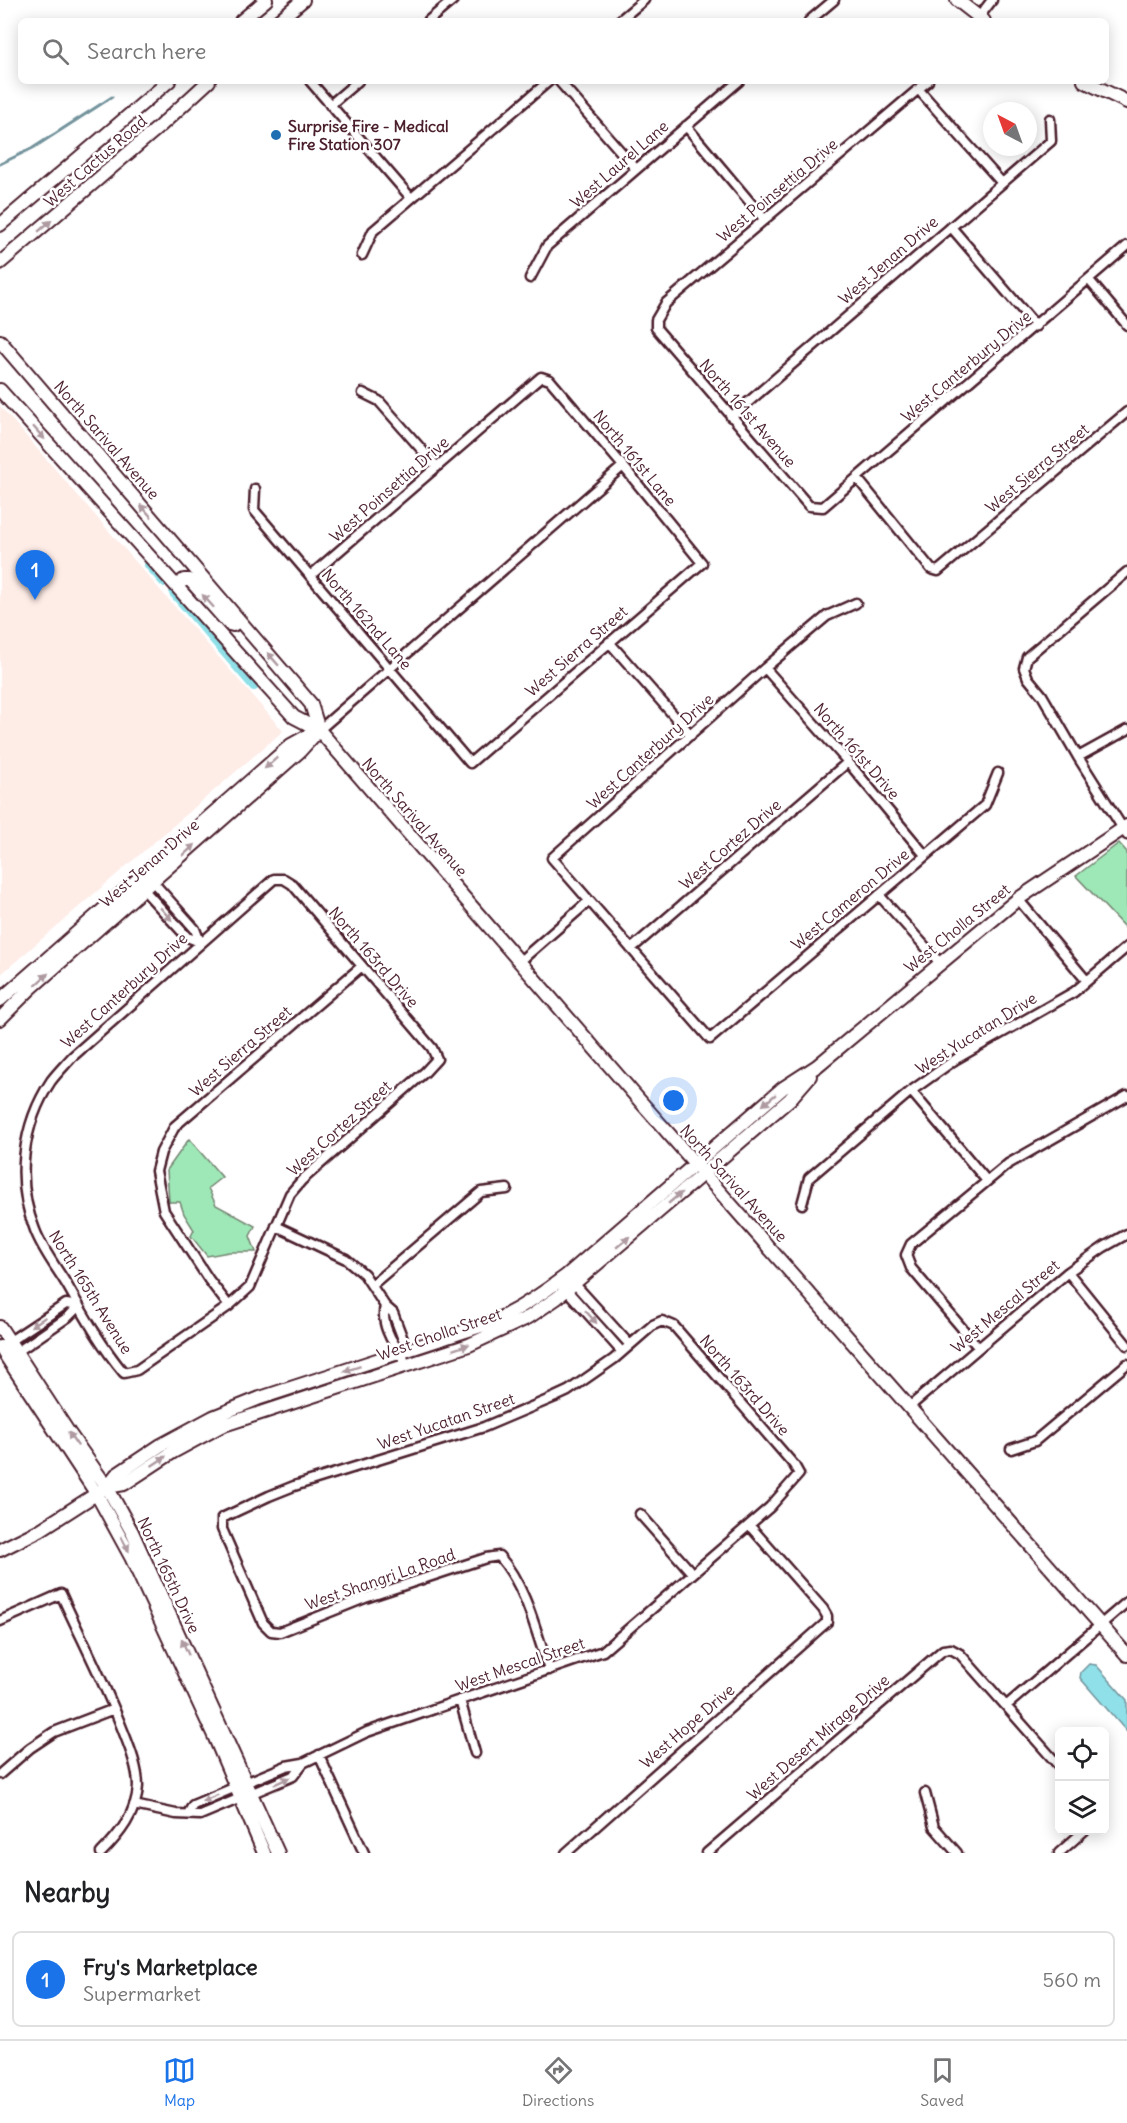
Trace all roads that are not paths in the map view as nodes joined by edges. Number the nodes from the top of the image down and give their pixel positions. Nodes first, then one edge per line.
1 (266, 0) edge
2 (303, 0) edge
3 (453, 0) edge
4 (834, 0) edge
5 (957, 0) edge
6 (992, 0) edge
7 (640, 1) edge
8 (245, 18) edge
9 (282, 18) edge
10 (432, 18) edge
11 (622, 18) edge
12 (813, 18) edge
13 (978, 18) edge
14 (981, 18) edge
15 (165, 84) edge
16 (205, 84) edge
17 (312, 84) edge
18 (354, 84) edge
19 (545, 84) edge
20 (563, 84) edge
21 (735, 84) edge
22 (925, 84) edge
23 (1090, 84) edge
24 (919, 90) junction
25 (1127, 102) edge
26 (330, 105) junction
27 (1050, 119) dead end
28 (686, 126) junction
29 (635, 168) junction
30 (1002, 183) junction
31 (411, 198) junction
32 (765, 220) junction
33 (0, 225) edge
34 (951, 227) junction
35 (1127, 246) edge
36 (362, 255) dead end
37 (0, 263) edge
38 (530, 278) dead end
39 (1089, 280) junction
40 (1127, 325) edge
41 (1036, 326) junction
42 (656, 328) joint
43 (0, 341) edge
44 (542, 377) joint
45 (0, 390) edge
46 (363, 393) dead end
47 (1127, 412) edge
48 (731, 417) junction
49 (623, 466) junction
50 (437, 467) junction
51 (857, 478) junction
52 (255, 489) dead end
53 (823, 507) joint
54 (702, 563) joint
55 (1127, 572) edge
56 (310, 576) junction
57 (176, 586) junction
58 (856, 603) dead end
59 (239, 621) junction
60 (609, 642) junction
61 (389, 668) junction
62 (765, 668) junction
63 (319, 730) junction
64 (1127, 730) edge
65 (691, 735) junction
66 (1078, 757) junction
67 (848, 762) junction
68 (470, 763) joint
69 (998, 773) dead end
70 (1126, 829) edge
71 (925, 855) junction
72 (141, 877) junction
73 (284, 879) joint
74 (149, 886) junction
75 (879, 895) junction
76 (1018, 899) junction
77 (590, 901) junction
78 (200, 942) junction
79 (1127, 947) edge
80 (631, 949) junction
81 (519, 962) junction
82 (940, 963) junction
83 (362, 966) junction
84 (1086, 980) junction
85 (0, 1000) edge
86 (0, 1019) edge
87 (437, 1059) joint
88 (818, 1066) junction
89 (911, 1091) junction
90 (1127, 1096) edge
91 (23, 1155) joint
92 (695, 1163) junction
93 (704, 1173) junction
94 (987, 1181) junction
95 (507, 1189) dead end
96 (802, 1204) dead end
97 (276, 1226) junction
98 (1127, 1234) edge
99 (1068, 1272) junction
100 (567, 1282) junction
101 (373, 1284) junction
102 (79, 1306) junction
103 (229, 1306) junction
104 (662, 1321) joint
105 (0, 1327) edge
106 (630, 1345) junction
107 (1127, 1345) edge
108 (978, 1347) junction
109 (7, 1349) edge
110 (622, 1352) junction
111 (404, 1358) junction
112 (1127, 1364) edge
113 (124, 1373) joint
114 (908, 1408) junction
115 (1011, 1449) dead end
116 (799, 1474) joint
117 (102, 1490) junction
118 (640, 1514) dead end
119 (749, 1525) junction
120 (0, 1550) edge
121 (692, 1573) junction
122 (1127, 1602) edge
123 (0, 1621) edge
124 (1100, 1624) junction
125 (271, 1631) joint
126 (1127, 1655) edge
127 (549, 1670) junction
128 (460, 1700) junction
129 (1006, 1706) junction
130 (114, 1708) junction
131 (475, 1753) dead end
132 (319, 1755) junction
133 (1055, 1762) edge
134 (0, 1774) edge
135 (244, 1791) junction
136 (925, 1793) dead end
137 (134, 1806) junction
138 (1079, 1835) edge
139 (101, 1853) edge
140 (264, 1853) edge
141 (278, 1853) edge
142 (364, 1853) edge
143 (566, 1853) edge
144 (707, 1853) edge
145 (957, 1853) edge
146 (1059, 1853) edge

1 - 8 street
2 - 9 street
3 - 10 street
4 - 12 street
5 - 13 street
6 - 14 street
7 - 11 street
15 - 33 street, West Cactus Road
37 -> 16 street, West Cactus Road
17 - 26 street
18 - 26 street
19 - 31 street
20 - 29 street
21 - 28 street, West Laurel Lane
22 - 24 street, West Poinsettia Drive
23 - 25 street
24 - 30 street
24 - 32 street, West Poinsettia Drive
26 - 31 street
27 - 30 street, West Jenan Drive
28 - 29 street, West Laurel Lane
28 - 32 street
29 - 38 street, West Laurel Lane
30 - 34 street, West Jenan Drive
31 - 36 street
32 - 42 street, West Poinsettia Drive
34 - 41 street
34 - 48 street, West Jenan Drive
35 - 39 street, West Canterbury Drive
39 - 40 street
39 - 41 street, West Canterbury Drive
41 - 51 street, West Canterbury Drive
42 - 48 street, North 161st Avenue
59 -> 43 street, North Sarival Avenue
44 - 49 street, North 161st Lane
44 - 50 street, West Poinsettia Drive
45 -> 57 street, North Sarival Avenue
46 - 50 street
47 - 51 street, West Sierra Street
48 - 53 street, North 161st Avenue
49 - 54 street, North 161st Lane
49 - 61 street, West Jenan Drive
50 - 56 street, West Poinsettia Drive
51 - 53 street, West Canterbury Drive
52 - 56 street, North 162nd Lane
54 - 60 street, West Sierra Street
55 - 66 street
56 - 61 street, North 162nd Lane
59 -> 57 street
57 - 63 street, North Sarival Avenue
58 - 62 street, West Canterbury Drive
63 -> 59 street, North Sarival Avenue
60 - 65 street
60 - 68 street, West Sierra Street
61 - 63 street, West Jenan Drive
61 - 68 street, North 162nd Lane
62 - 65 street, West Canterbury Drive
62 - 67 street, North 161st Drive
63 -> 72 street, West Jenan Drive
74 -> 63 street, West Jenan Drive
63 - 81 street, North Sarival Avenue
64 - 66 street
65 - 77 street, West Canterbury Drive
66 - 70 street
67 - 71 street, North 161st Drive
67 - 80 street, West Cortez Drive
69 - 71 street, West Cameron Drive
70 - 76 street, West Cholla Street
71 - 75 street, West Cameron Drive
72 - 74 street
72 - 85 street, West Jenan Drive
73 - 78 street, West Canterbury Drive
73 - 83 street, North 163rd Drive
74 - 78 street
86 -> 74 street, West Jenan Drive
75 - 80 street, West Cameron Drive
75 - 82 street
76 - 82 street, West Cholla Street
76 - 84 street
77 - 80 street
77 - 81 street
78 - 91 street, West Canterbury Drive
79 - 84 street, West Yucatan Drive
81 - 92 street, North Sarival Avenue
82 - 88 street, West Cholla Street
83 - 87 street, North 163rd Drive
83 - 103 street, West Sierra Street
84 - 89 street, West Yucatan Drive
87 - 97 street, West Cortez Street
88 -> 92 street, West Cholla Street
88 - 93 street, West Cholla Street
89 - 94 street
89 - 96 street, West Yucatan Drive
90 - 94 street
91 - 102 street, North 165th Avenue
92 - 93 street, North Sarival Avenue
92 - 100 street, West Cholla Street
100 -> 93 street, West Cholla Street
93 - 114 street, North Sarival Avenue
94 - 108 street
95 - 101 street
97 - 101 street
97 - 103 street, West Cortez Street
98 - 99 street, West Mescal Street
99 - 107 street
99 - 108 street, West Mescal Street
100 - 106 street
100 -> 110 street
100 - 111 street, West Cholla Street
101 - 111 street
102 - 109 street
102 -> 109 street
102 - 113 street, North 165th Avenue
103 - 113 street, West Cortez Street
104 - 106 street, West Yucatan Street
104 - 116 street, North 163rd Drive
105 - 109 street, North 165th Drive
106 - 110 street, West Yucatan Street
108 - 114 street, West Mescal Street
109 - 117 street, North 165th Drive
110 - 125 street, West Yucatan Street
111 - 117 street, West Cholla Street
112 - 115 street
114 - 124 street, North Sarival Avenue
116 - 119 street, West Mescal Street
117 - 120 street, West Cholla Street
117 - 135 street, North 165th Drive
118 - 121 street
119 - 121 street, West Mescal Street
119 - 143 street, West Hope Drive
121 - 127 street, West Mescal Street
122 - 124 street
123 - 130 street
124 - 126 street, North Sarival Avenue
124 - 129 street
125 - 127 street, West Shangri La Road
127 - 128 street, West Mescal Street
128 - 131 street
128 - 132 street, West Mescal Street
129 - 133 street
129 - 144 street, West Desert Mirage Drive
130 - 134 street
130 - 137 street
132 - 135 street, West Mescal Street
132 - 142 street
135 - 137 street, West Mescal Street
135 - 140 street, North 165th Drive
135 - 141 street, North 165th Drive
136 - 145 street
137 - 139 street
138 - 146 street

